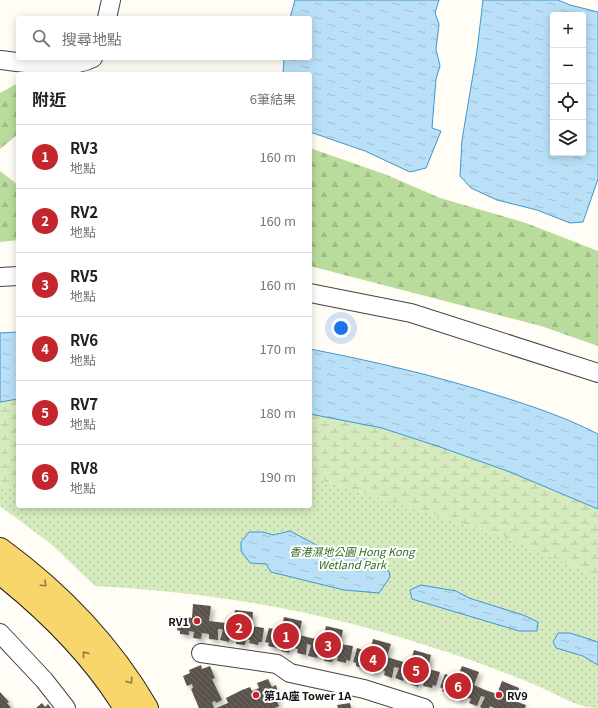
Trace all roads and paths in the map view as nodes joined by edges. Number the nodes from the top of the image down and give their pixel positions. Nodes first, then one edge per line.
1 (111, 0) edge
2 (107, 16) edge
3 (0, 60) edge
4 (87, 60) edge
5 (16, 276) edge
6 (0, 277) edge
7 (312, 293) edge
8 (598, 373) edge
9 (4, 564) edge
10 (0, 633) edge
11 (201, 653) dead end
12 (66, 708) edge
13 (125, 708) edge
14 (147, 708) edge
15 (424, 708) edge

1 - 2 lane
3 - 4 lane
5 - 6 lane
7 - 8 lane
13 -> 9 main road
9 -> 14 main road
10 - 12 lane
11 - 15 lane

